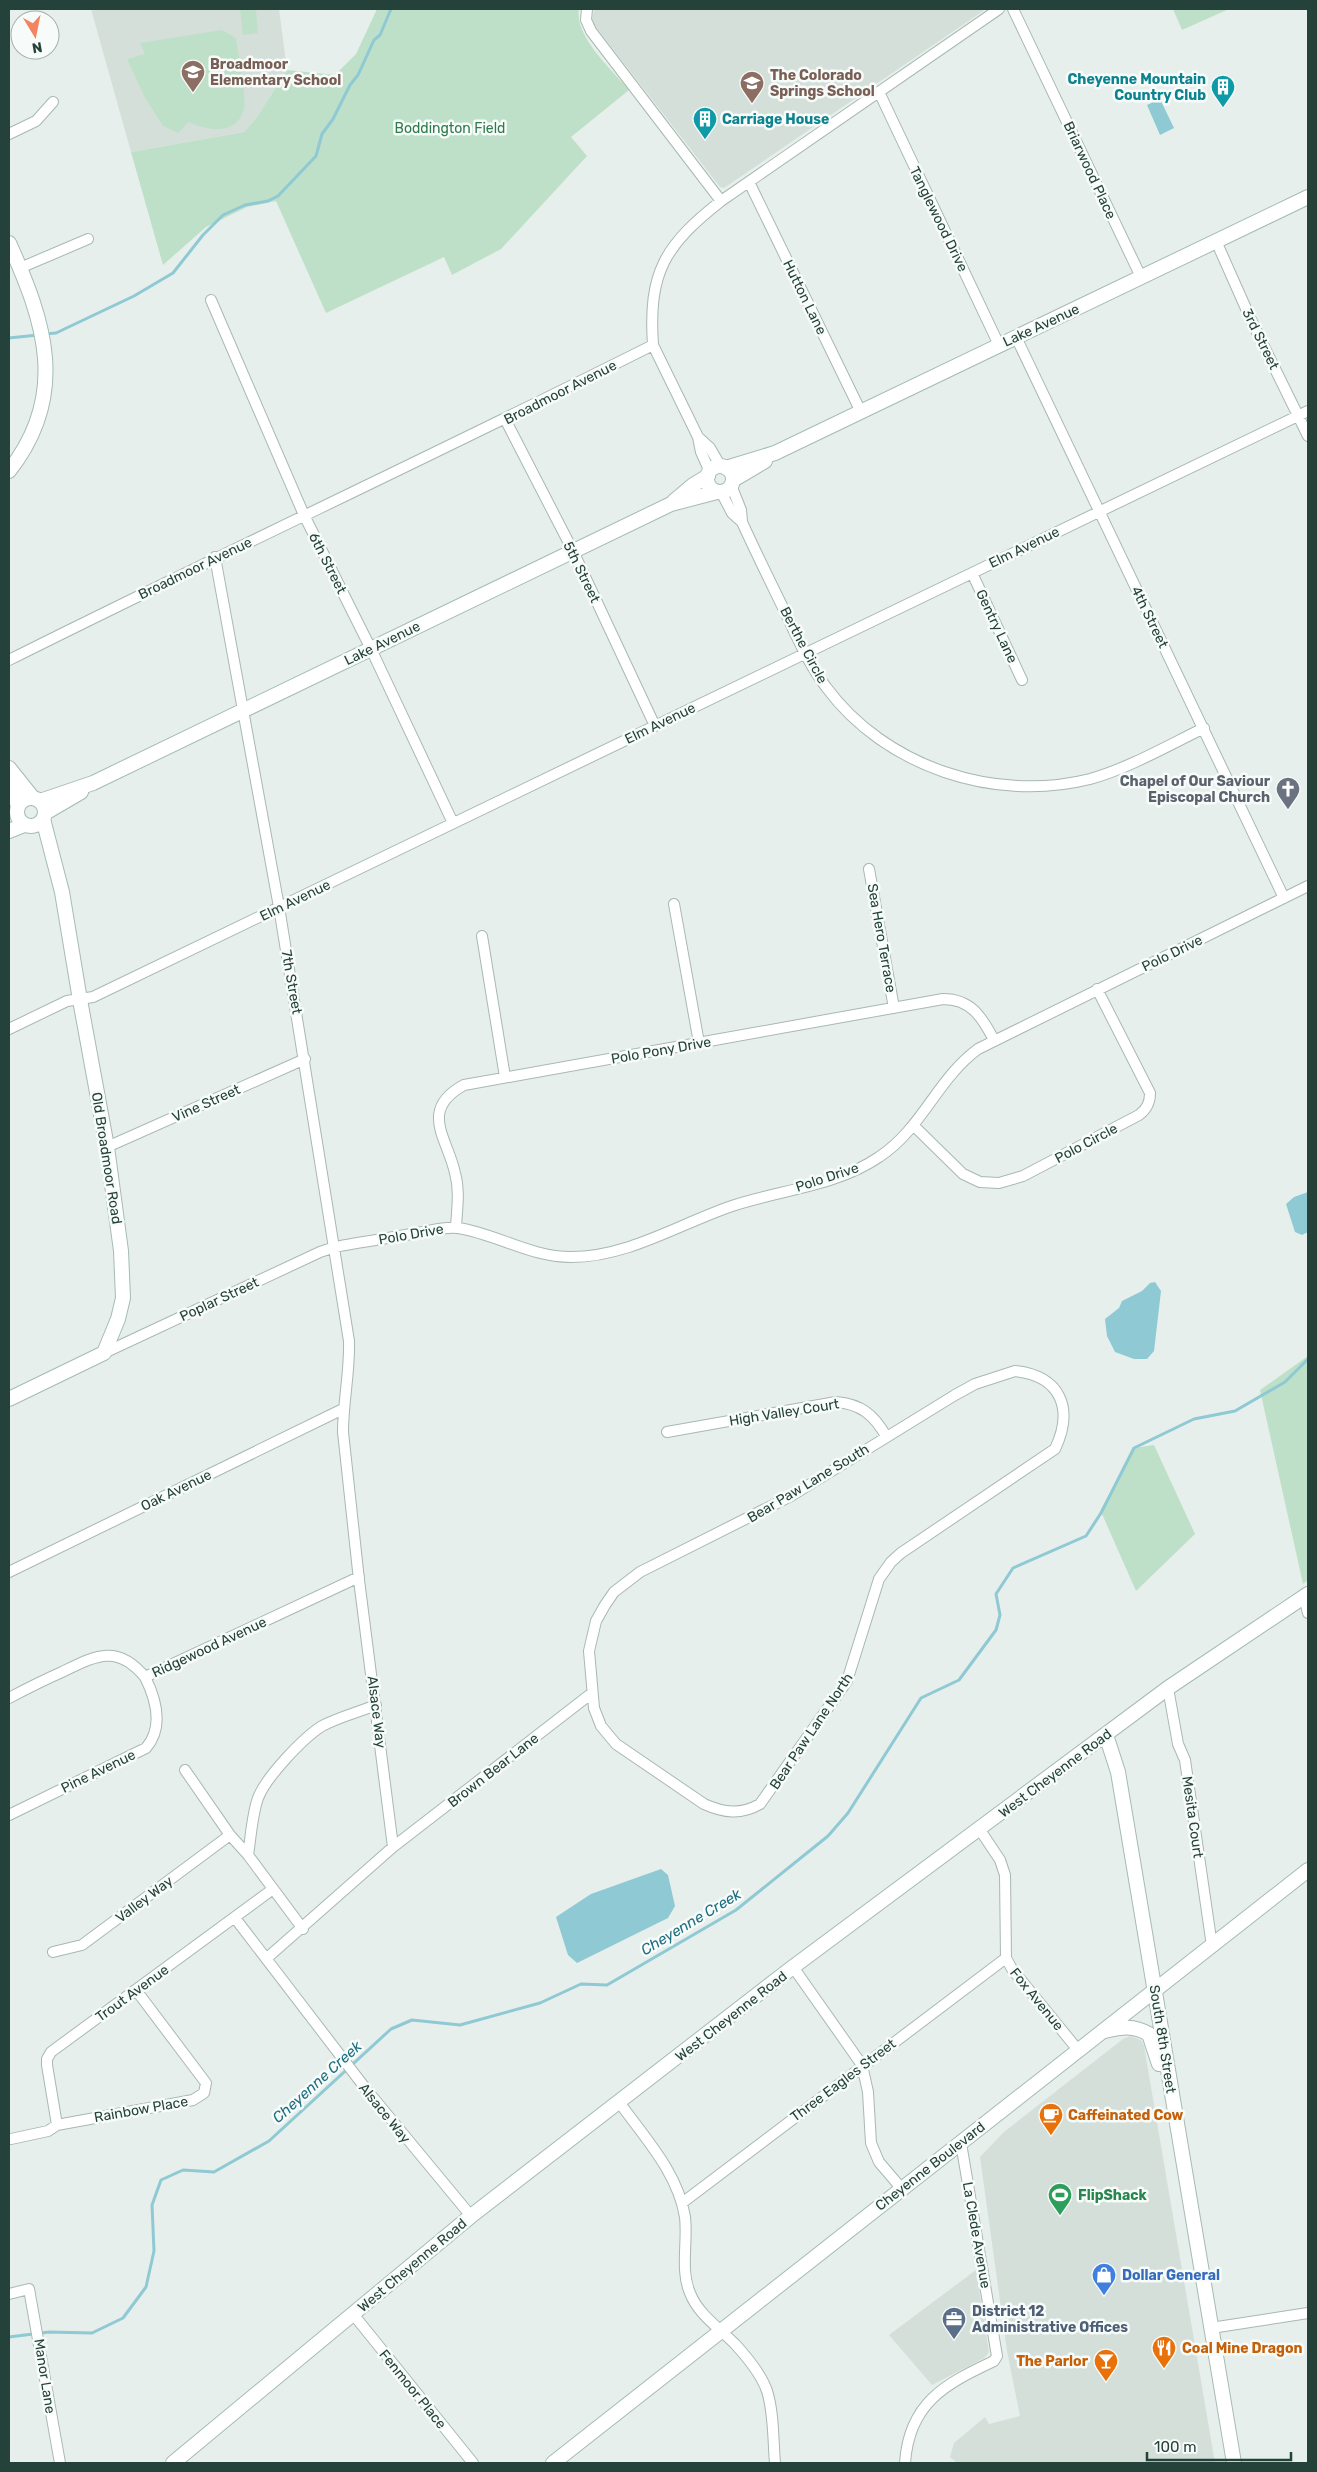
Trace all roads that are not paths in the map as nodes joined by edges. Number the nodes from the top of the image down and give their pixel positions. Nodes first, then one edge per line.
1 (587, 9) edge
2 (999, 9) edge
3 (1013, 9) edge
4 (878, 92) junction
5 (53, 102) dead end
6 (9, 134) edge
7 (749, 182) junction
8 (1308, 196) edge
9 (721, 201) junction
10 (88, 239) dead end
11 (1216, 241) junction
12 (9, 243) edge
13 (20, 268) junction
14 (1141, 277) junction
15 (211, 300) dead end
16 (1016, 337) junction
17 (654, 345) junction
18 (999, 345) junction
19 (861, 412) junction
20 (1304, 414) edge
21 (505, 419) junction
22 (1308, 436) edge
23 (9, 472) edge
24 (721, 479) junction
25 (1099, 511) junction
26 (304, 515) junction
27 (573, 551) junction
28 (215, 557) junction
29 (972, 573) junction
30 (370, 649) junction
31 (805, 653) junction
32 (9, 660) edge
33 (1022, 680) dead end
34 (245, 710) junction
35 (655, 726) junction
36 (1204, 728) junction
37 (9, 768) edge
38 (9, 778) edge
39 (40, 808) junction
40 (14, 810) edge
41 (453, 823) junction
42 (27, 825) junction
43 (9, 831) edge
44 (52, 857) junction
45 (869, 869) dead end
46 (1308, 886) edge
47 (1284, 898) junction
48 (674, 904) dead end
49 (280, 907) junction
50 (482, 936) dead end
51 (1097, 989) junction
52 (80, 1000) junction
53 (894, 1008) junction
54 (9, 1029) edge
55 (994, 1040) junction
56 (699, 1043) junction
57 (305, 1059) junction
58 (505, 1077) junction
59 (914, 1126) junction
60 (107, 1147) junction
61 (456, 1227) junction
62 (335, 1247) junction
63 (104, 1353) junction
64 (1048, 1381) joint
65 (9, 1399) edge
66 (343, 1409) junction
67 (668, 1432) dead end
68 (886, 1436) junction
69 (9, 1572) edge
70 (359, 1577) junction
71 (1306, 1595) edge
72 (1308, 1613) edge
73 (144, 1677) junction
74 (1168, 1688) junction
75 (592, 1693) junction
76 (9, 1698) edge
77 (376, 1705) junction
78 (1106, 1735) junction
79 (185, 1770) dead end
80 (9, 1815) edge
81 (980, 1830) junction
82 (230, 1835) junction
83 (393, 1847) junction
84 (248, 1854) junction
85 (1308, 1870) edge
86 (273, 1890) junction
87 (235, 1918) junction
88 (303, 1929) junction
89 (1212, 1946) junction
90 (53, 1952) dead end
91 (267, 1958) junction
92 (1006, 1958) junction
93 (794, 1968) junction
94 (136, 1990) junction
95 (1155, 1991) junction
96 (1102, 2032) junction
97 (1078, 2050) junction
98 (862, 2065) junction
99 (1171, 2089) junction
100 (619, 2102) junction
101 (57, 2125) junction
102 (11, 2139) dead end
103 (962, 2143) junction
104 (902, 2188) junction
105 (682, 2203) junction
106 (471, 2216) junction
107 (9, 2294) edge
108 (1308, 2313) edge
109 (353, 2314) junction
110 (1211, 2328) junction
111 (719, 2331) junction
112 (60, 2463) edge
113 (173, 2463) edge
114 (473, 2463) edge
115 (552, 2463) edge
116 (775, 2463) edge
117 (906, 2463) edge
118 (1234, 2463) edge

1 - 9 street
2 - 4 street
3 - 14 street, Briarwood Place
4 - 7 street
4 - 18 street, Tanglewood Drive
5 - 6 street
7 - 9 street
7 - 19 street, Hutton Lane
8 - 11 main road, Lake Avenue
9 - 17 street
10 - 13 street
11 - 14 main road, Lake Avenue
11 - 20 street, 3rd Street
12 - 13 main road
13 - 23 main road
14 - 16 main road, Lake Avenue
15 - 26 street, 6th Street
16 - 18 main road, Lake Avenue
16 - 25 street, 4th Street
17 - 21 street, Broadmoor Avenue
17 - 24 street, Berthe Circle
18 - 19 main road, Lake Avenue
19 - 24 main road, Lake Avenue
20 - 22 street, 3rd Street
20 - 25 street, Elm Avenue
21 - 26 street, Broadmoor Avenue
21 - 27 street, 5th Street
24 - 27 main road, Lake Avenue
24 - 31 street, Berthe Circle
25 - 29 street, Elm Avenue
25 - 36 street, 4th Street
26 - 28 street, Broadmoor Avenue
26 - 30 street, 6th Street
27 - 30 main road, Lake Avenue
27 - 35 street, 5th Street
28 - 32 street, Broadmoor Avenue
28 - 34 street, 7th Street
29 - 31 street, Elm Avenue
29 - 33 street, Gentry Lane
30 - 34 main road, Lake Avenue
30 - 41 street, 6th Street
31 - 35 street, Elm Avenue
31 - 36 street, Berthe Circle
34 - 39 main road, Lake Avenue
34 - 49 street, 7th Street
35 - 41 street, Elm Avenue
36 - 47 street, 4th Street
37 - 39 main road, Old Broadmoor Road
38 - 40 main road
39 - 40 main road
39 - 42 main road
39 - 44 main road, Old Broadmoor Road
40 - 42 main road
41 - 49 street, Elm Avenue
42 - 43 main road
42 - 44 main road, Old Broadmoor Road
44 - 52 main road, Old Broadmoor Road
45 - 53 street, Sea Hero Terrace
46 - 47 street, Polo Drive
47 - 51 street, Polo Drive
48 - 56 street
49 - 52 street, Elm Avenue
49 - 57 street, 7th Street
50 - 58 street
51 - 55 street, Polo Drive
51 - 59 street, Polo Circle
52 - 54 street, Elm Avenue
52 - 60 main road, Old Broadmoor Road
53 - 55 street, Polo Pony Drive
53 - 56 street, Polo Pony Drive
55 - 59 street, Polo Drive
56 - 58 street, Polo Pony Drive
57 - 60 street, Vine Street
57 - 62 street, 7th Street
58 - 61 street, Polo Pony Drive
59 - 61 street, Polo Drive
60 - 63 main road, Old Broadmoor Road
61 - 62 street, Polo Drive
62 - 63 street, Poplar Street
62 - 66 street, 7th Street
63 - 65 main road
64 - 68 street, Bear Paw Lane South
64 - 75 street, Bear Paw Lane North
66 - 69 street, Oak Avenue
66 - 70 street, Alsace Way
67 - 68 street, High Valley Court
68 - 75 street, Bear Paw Lane South
70 - 73 street, Ridgewood Avenue
70 - 77 street, Alsace Way
71 - 72 street
71 - 74 main road, West Cheyenne Road
73 - 76 street, Ridgewood Avenue
73 - 80 street, Pine Avenue
74 - 78 main road, West Cheyenne Road
74 - 89 street, Mesita Court
75 - 83 street, Brown Bear Lane
77 - 83 street, Alsace Way
77 - 84 street
78 - 81 main road, West Cheyenne Road
78 - 95 main road, South 8th Street
79 - 82 street
81 - 92 street, Fox Avenue
81 - 93 main road, West Cheyenne Road
82 - 84 street
82 - 90 street, Valley Way
83 - 88 street
84 - 86 street
85 - 89 main road, Cheyenne Boulevard
86 - 87 street, Trout Avenue
86 - 88 street
87 - 91 street, Alsace Way
87 - 94 street, Trout Avenue
88 - 91 street
89 - 95 main road, Cheyenne Boulevard
91 - 106 street, Alsace Way
92 - 97 street, Fox Avenue
92 - 98 street, Three Eagles Street
93 - 98 street
93 - 100 main road, West Cheyenne Road
94 - 101 street, Trout Avenue
94 - 101 street, Rainbow Place
95 - 96 main road, Cheyenne Boulevard
95 - 99 main road, South 8th Street
96 - 97 main road, Cheyenne Boulevard
96 - 99 main road
97 - 103 main road, Cheyenne Boulevard
98 - 104 street
98 - 105 street, Three Eagles Street
99 - 110 main road, South 8th Street
100 - 105 street
100 - 106 main road, West Cheyenne Road
101 - 102 street, Rainbow Place
103 - 104 main road, Cheyenne Boulevard
103 - 117 street, La Clede Avenue
104 - 111 main road, Cheyenne Boulevard
105 - 111 street
106 - 109 main road, West Cheyenne Road
107 - 112 street, Manor Lane
108 - 110 street
109 - 113 main road, West Cheyenne Road
109 - 114 street, Fenmoor Place
110 - 118 main road, South 8th Street
111 - 115 main road, Cheyenne Boulevard
111 - 116 street

